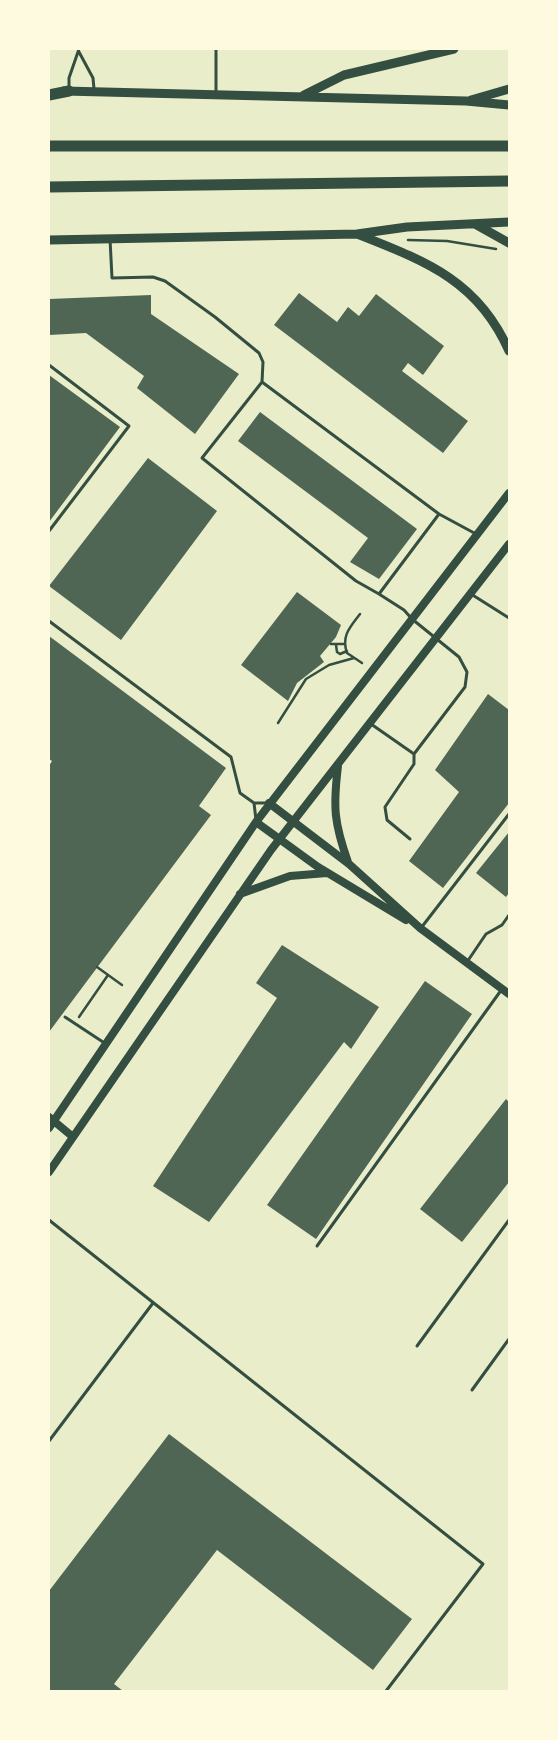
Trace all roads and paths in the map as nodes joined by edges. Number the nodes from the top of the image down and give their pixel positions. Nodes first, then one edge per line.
1 (216, 49) edge
2 (454, 49) edge
3 (79, 50) edge
4 (509, 89) edge
5 (69, 91) junction
6 (94, 92) junction
7 (49, 93) edge
8 (216, 94) junction
9 (302, 96) junction
10 (466, 101) junction
11 (509, 106) edge
12 (49, 146) edge
13 (509, 146) edge
14 (509, 181) edge
15 (49, 187) edge
16 (509, 222) edge
17 (475, 223) junction
18 (357, 234) junction
19 (110, 239) junction
20 (49, 240) edge
21 (408, 240) dead end
22 (509, 243) edge
23 (503, 251) dead end
24 (509, 352) edge
25 (49, 365) edge
26 (262, 382) junction
27 (509, 493) edge
28 (439, 514) junction
29 (49, 531) edge
30 (477, 535) junction
31 (509, 544) edge
32 (379, 594) junction
33 (471, 594) junction
34 (360, 614) dead end
35 (509, 618) edge
36 (412, 619) junction
37 (49, 621) edge
38 (436, 638) junction
39 (331, 644) dead end
40 (345, 644) junction
41 (336, 645) junction
42 (346, 651) junction
43 (354, 658) junction
44 (362, 663) dead end
45 (278, 723) dead end
46 (370, 723) junction
47 (414, 754) junction
48 (338, 764) junction
49 (254, 803) junction
50 (269, 803) junction
51 (509, 814) edge
52 (294, 821) junction
53 (256, 822) junction
54 (410, 839) dead end
55 (279, 840) junction
56 (349, 864) junction
57 (327, 873) junction
58 (239, 894) junction
59 (509, 915) edge
60 (420, 928) junction
61 (467, 962) junction
62 (97, 967) dead end
63 (108, 974) junction
64 (122, 985) dead end
65 (506, 991) edge
66 (85, 1008) dead end
67 (65, 1017) dead end
68 (106, 1044) junction
69 (51, 1119) edge
70 (49, 1128) edge
71 (73, 1137) junction
72 (49, 1172) edge
73 (49, 1220) edge
74 (509, 1220) edge
75 (317, 1246) dead end
76 (153, 1303) junction
77 (509, 1339) edge
78 (417, 1346) dead end
79 (472, 1390) dead end
80 (49, 1441) edge
81 (386, 1691) edge

1 - 8 lane
2 - 9 main road
3 - 5 lane
3 - 6 lane
4 - 10 main road
5 - 6 main road
5 - 7 highway
6 - 8 main road
8 - 9 main road
9 - 10 main road
10 - 11 main road
12 - 13 highway
14 - 15 highway
16 - 17 main road
17 - 18 main road
17 - 22 main road
18 - 19 main road
18 - 24 main road
19 - 20 main road
19 - 26 lane
21 - 23 path
25 - 29 lane
26 - 28 lane
26 - 32 lane
27 - 30 street
28 - 30 lane
28 - 32 lane
30 - 36 street
31 - 33 street
32 - 36 lane
33 - 35 lane
33 - 38 street
34 - 40 path
36 - 38 lane
36 - 50 street
37 - 49 lane
38 - 46 street
38 - 47 lane
39 - 41 path
40 - 41 path
40 - 42 path
41 - 42 path
42 - 43 path
43 - 44 path
43 - 45 path
46 - 47 lane
46 - 48 street
47 - 54 lane
48 - 52 street
48 - 56 street
49 - 50 lane
49 - 53 lane
50 - 52 street
50 - 53 street
51 - 60 lane
52 - 55 street
52 - 56 street
53 - 55 street
53 - 68 street
55 - 57 street
55 - 58 street
56 - 60 street
57 - 58 street
57 - 60 street
58 - 71 street
59 - 61 lane
60 - 61 street
61 - 65 street
62 - 63 path
63 - 64 path
63 - 66 path
65 - 75 lane
67 - 68 lane
68 - 69 street
69 - 70 street
69 - 71 street
71 - 72 street
73 - 76 lane
74 - 78 lane
76 - 80 lane
76 - 81 lane
77 - 79 lane

